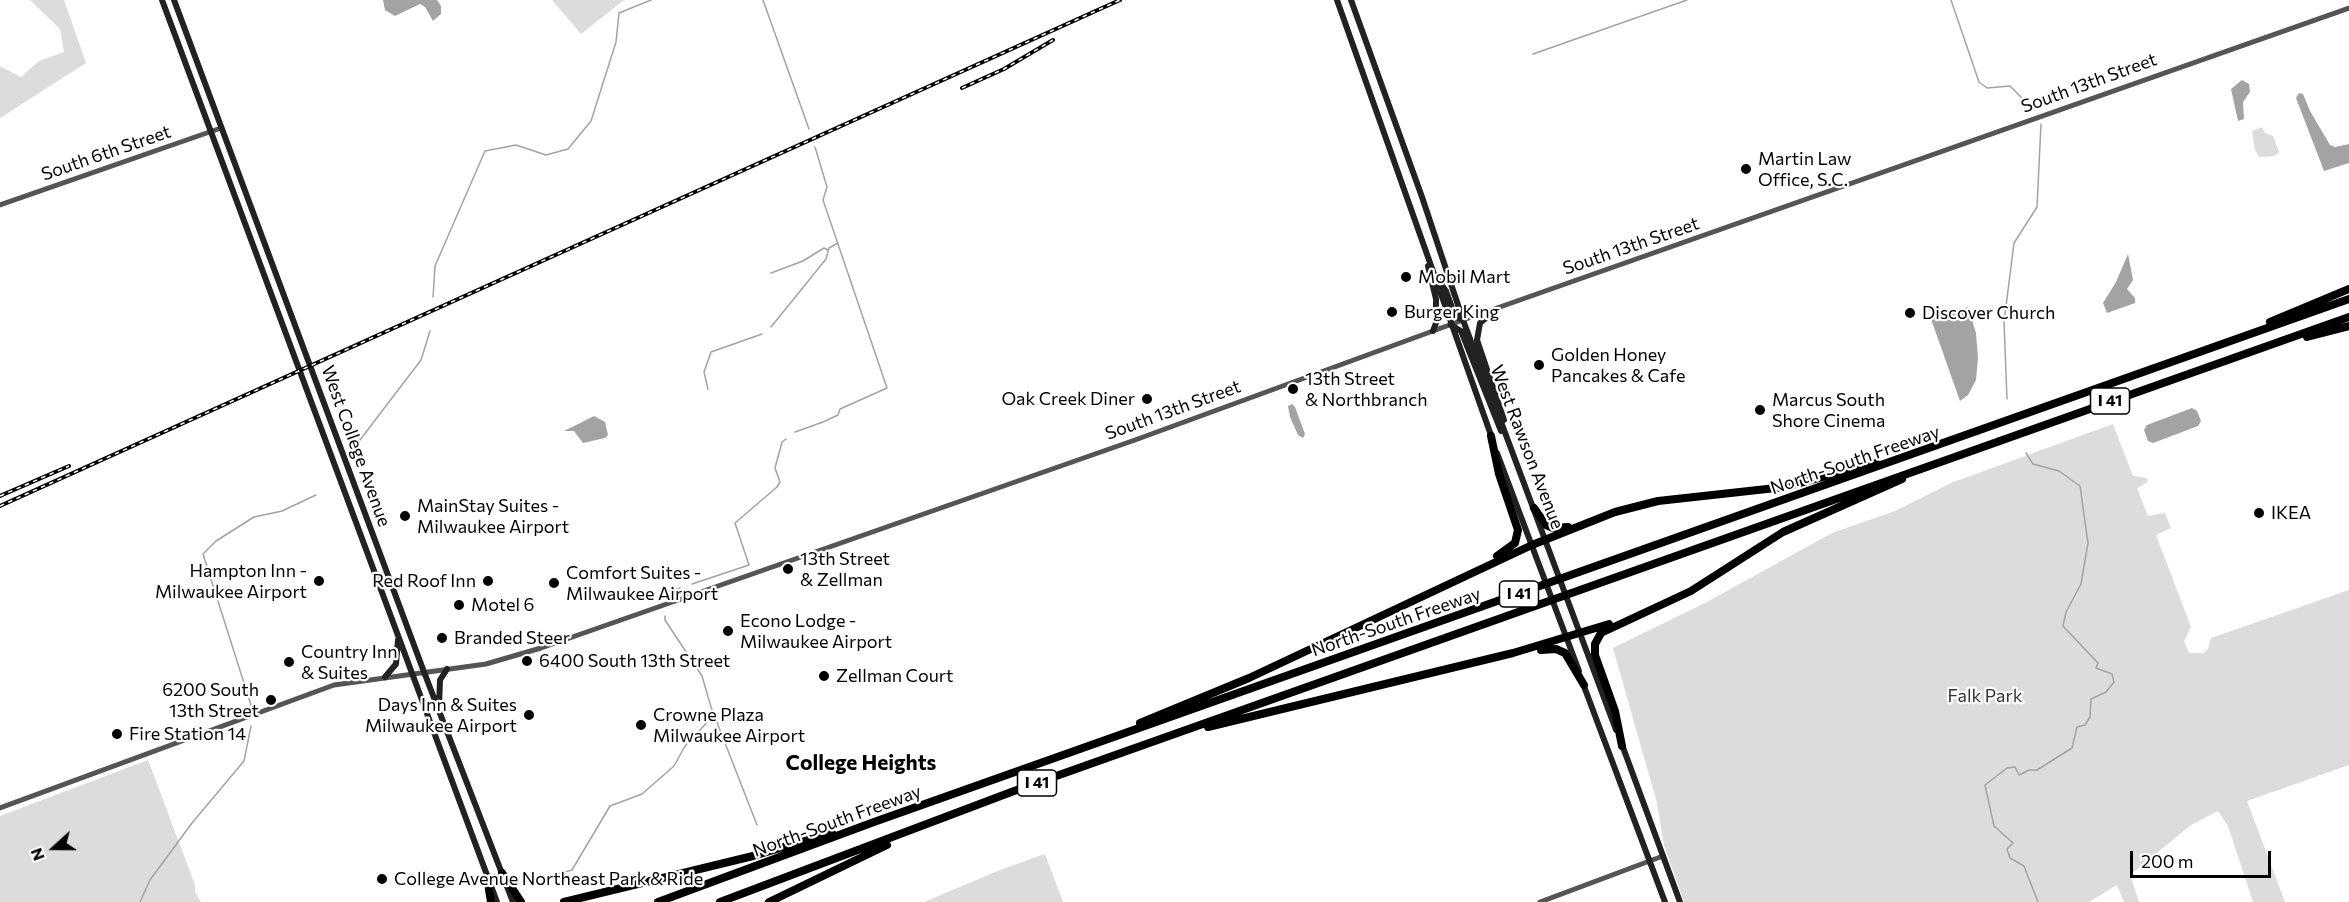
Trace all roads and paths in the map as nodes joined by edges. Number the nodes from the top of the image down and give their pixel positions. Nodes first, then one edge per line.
1 (162, 0) edge
2 (174, 0) edge
3 (1337, 0) edge
4 (1351, 0) edge
5 (2349, 8) edge
6 (222, 128) junction
7 (213, 131) junction
8 (1423, 199) junction
9 (1410, 203) junction
10 (0, 205) edge
11 (1439, 246) junction
12 (1427, 254) junction
13 (1434, 276) junction
14 (2349, 290) edge
15 (2349, 299) edge
16 (1497, 309) junction
17 (2349, 317) edge
18 (1463, 320) junction
19 (1451, 325) junction
20 (2349, 326) edge
21 (1433, 331) junction
22 (2259, 349) junction
23 (2189, 356) junction
24 (1491, 436) junction
25 (1509, 444) junction
26 (1937, 446) junction
27 (1961, 453) junction
28 (1533, 508) junction
29 (1578, 526) junction
30 (1545, 539) junction
31 (1532, 545) junction
32 (1460, 578) junction
33 (1642, 613) junction
34 (1580, 635) junction
35 (411, 638) junction
36 (1567, 639) junction
37 (399, 640) junction
38 (1513, 653) junction
39 (447, 669) junction
40 (424, 672) junction
41 (412, 674) junction
42 (385, 677) junction
43 (1584, 685) junction
44 (440, 713) junction
45 (1155, 741) junction
46 (1101, 742) junction
47 (1622, 746) junction
48 (0, 808) edge
49 (874, 822) junction
50 (920, 828) junction
51 (1663, 856) junction
52 (1650, 863) junction
53 (502, 873) junction
54 (487, 877) junction
55 (491, 902) edge
56 (497, 902) edge
57 (513, 902) edge
58 (521, 902) edge
59 (564, 902) edge
60 (658, 902) edge
61 (720, 902) edge
62 (769, 902) edge
63 (1540, 902) edge
64 (1665, 902) edge
65 (1680, 902) edge

1 - 7 main road, West College Avenue
2 - 6 main road, West College Avenue
3 - 9 main road, West Rawson Avenue
4 - 8 main road, West Rawson Avenue
5 - 16 street, South 13th Street
6 - 7 street, South 6th Street
6 - 35 main road, West College Avenue
7 - 10 street, South 6th Street
7 - 37 main road, West College Avenue
8 - 9 main road
8 - 11 main road, West Rawson Avenue
9 - 12 main road, West Rawson Avenue
11 - 12 main road
11 - 18 main road, West Rawson Avenue
12 - 13 main road, West Rawson Avenue
12 - 21 main road
13 - 18 main road
13 - 19 main road, West Rawson Avenue
14 - 23 highway
15 - 23 highway, North-South Freeway / I 41
16 - 18 street, South 13th Street
16 - 25 main road
17 - 22 highway, North-South Freeway / I 41
18 - 19 street, South 13th Street
18 - 25 main road, West Rawson Avenue
19 - 21 street, South 13th Street
19 - 24 main road, West Rawson Avenue
19 - 25 main road
20 - 22 highway
21 - 39 street, South 13th Street
22 - 27 highway, North-South Freeway / I 41
23 - 26 highway, North-South Freeway / I 41
24 - 31 main road, West Rawson Avenue
24 - 32 highway
25 - 28 main road, West Rawson Avenue
26 - 29 highway
26 - 46 highway, North-South Freeway / I 41
27 - 33 highway
27 - 45 highway, North-South Freeway / I 41
28 - 29 highway
28 - 30 main road, West Rawson Avenue
29 - 30 highway
30 - 31 highway
30 - 34 main road, West Rawson Avenue
31 - 32 highway
31 - 36 main road, West Rawson Avenue
32 - 46 highway
33 - 34 highway
33 - 47 highway
34 - 36 highway
34 - 47 main road, West Rawson Avenue
35 - 37 main road
35 - 40 main road, West College Avenue
36 - 38 highway
36 - 43 main road, West Rawson Avenue
37 - 41 main road, West College Avenue
37 - 42 main road
38 - 43 highway
38 - 45 highway
39 - 40 street, South 13th Street
39 - 44 main road
40 - 41 street, South 13th Street
40 - 44 main road, West College Avenue
41 - 42 street, South 13th Street
41 - 54 main road, West College Avenue
42 - 48 street, South 13th Street
43 - 52 main road, West Rawson Avenue
44 - 53 main road, West College Avenue
45 - 50 highway, North-South Freeway / I 41
46 - 49 highway, North-South Freeway / I 41
47 - 51 main road, West Rawson Avenue
49 - 59 highway
49 - 60 highway, North-South Freeway / I 41
50 - 61 highway, North-South Freeway / I 41
50 - 62 highway
51 - 52 street
51 - 65 main road, West Rawson Avenue
52 - 63 street
52 - 64 main road, West Rawson Avenue
53 - 57 main road, West College Avenue
53 - 58 highway
54 - 55 highway
54 - 56 main road, West College Avenue

